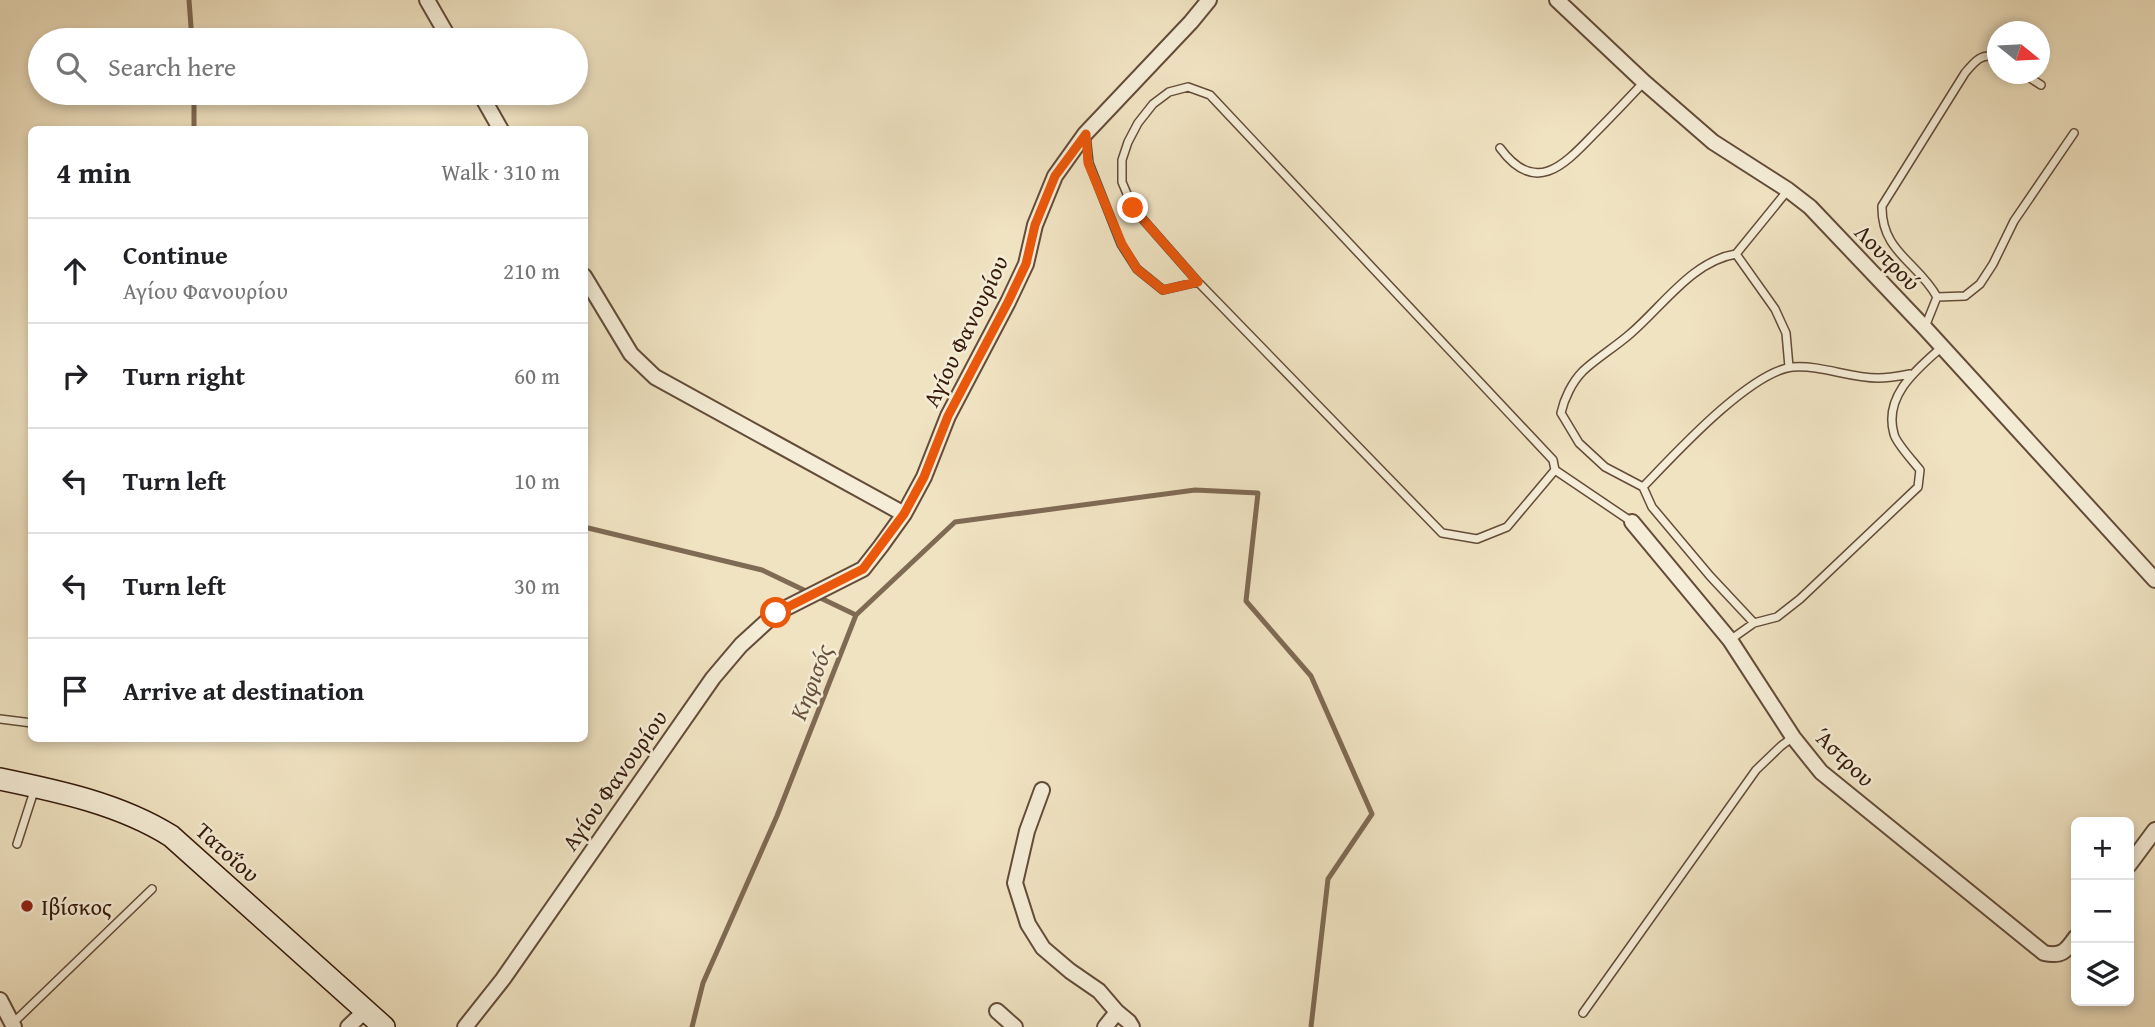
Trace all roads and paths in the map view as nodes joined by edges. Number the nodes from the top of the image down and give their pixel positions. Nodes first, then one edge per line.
1 (427, 0) edge
2 (1209, 0) edge
3 (1557, 0) edge
4 (443, 28) edge
5 (1987, 54) edge
6 (1644, 82) junction
7 (487, 105) edge
8 (499, 126) edge
9 (2074, 132) dead end
10 (1086, 134) junction
11 (1500, 148) dead end
12 (1788, 190) junction
13 (1736, 254) junction
14 (1198, 282) junction
15 (588, 283) edge
16 (1937, 297) junction
17 (1925, 328) junction
18 (1942, 347) junction
19 (1789, 367) junction
20 (1910, 374) junction
21 (1555, 470) junction
22 (1643, 487) junction
23 (904, 514) junction
24 (1632, 522) joint
25 (2155, 579) edge
26 (1754, 623) junction
27 (1730, 640) junction
28 (0, 719) edge
29 (28, 722) edge
30 (1793, 737) junction
31 (0, 779) edge
32 (36, 786) junction
33 (1042, 790) dead end
34 (2155, 830) edge
35 (17, 844) dead end
36 (2134, 858) edge
37 (152, 889) dead end
38 (2072, 943) edge
39 (0, 1000) edge
40 (366, 1010) junction
41 (997, 1012) dead end
42 (1116, 1012) junction
43 (1583, 1013) dead end
44 (13, 1025) edge
45 (348, 1027) edge
46 (384, 1027) edge
47 (465, 1027) edge
48 (1015, 1027) edge
49 (1105, 1027) edge
50 (1132, 1027) edge

1 - 4 street
2 - 10 street, Αγίου Φανουρίου
3 - 6 street, Λουτρού
5 - 16 lane
6 - 11 lane
6 - 12 street, Λουτρού
7 - 8 street
9 - 16 lane
10 - 14 lane
10 - 23 street, Αγίου Φανουρίου
12 - 13 lane
12 - 17 street, Λουτρού
13 - 19 lane
13 - 22 lane
14 - 21 lane
14 - 21 lane
15 - 23 street
16 - 17 lane
17 - 18 street, Λουτρού
18 - 20 lane
18 - 25 street, Λουτρού
19 - 20 lane
19 - 22 lane
20 - 26 lane
21 - 24 lane
22 - 26 lane
23 - 47 street, Αγίου Φανουρίου
24 - 27 street, Άστρου
26 - 27 lane
27 - 30 street, Άστρου
28 - 29 lane
30 - 38 street, Άστρου
30 - 43 lane
31 - 32 main road, Τατοΐου
32 - 35 lane
32 - 40 main road, Τατοΐου
33 - 42 street
34 - 36 street
37 - 44 lane
39 - 44 street
40 - 45 street
40 - 46 main road, Τατοΐου
41 - 48 street
42 - 49 street
42 - 50 street

